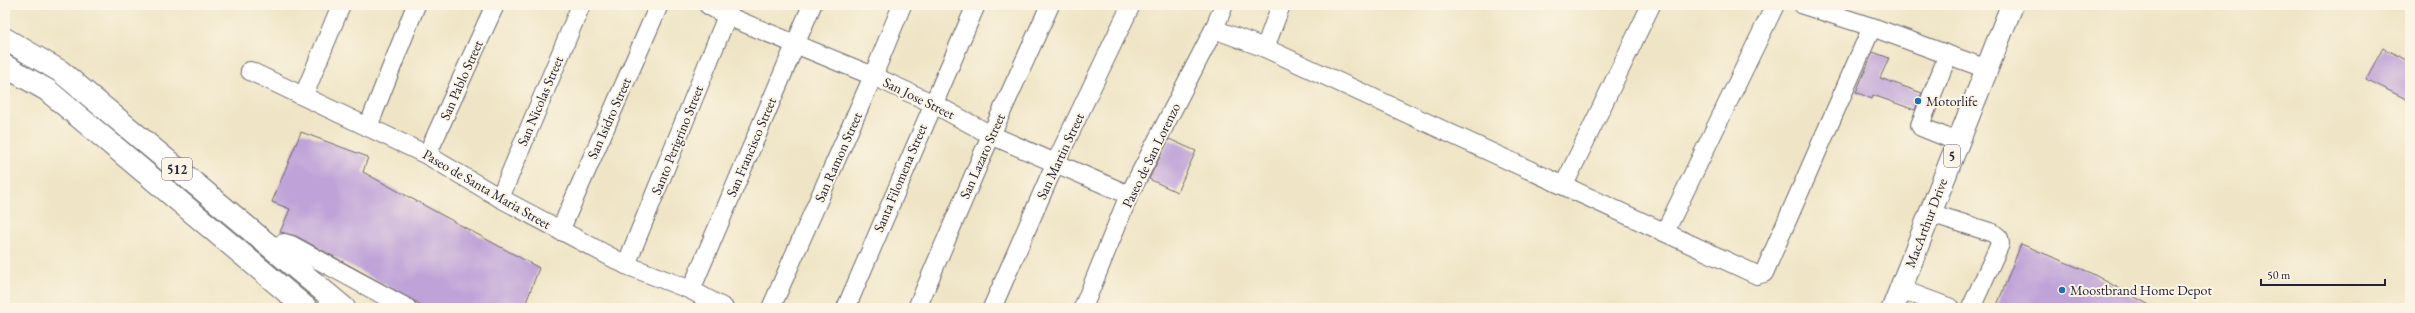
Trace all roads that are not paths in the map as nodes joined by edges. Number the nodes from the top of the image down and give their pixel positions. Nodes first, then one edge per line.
1 (341, 5) edge
2 (416, 5) edge
3 (494, 5) edge
4 (581, 5) edge
5 (659, 5) edge
6 (708, 5) edge
7 (812, 5) edge
8 (902, 5) edge
9 (976, 5) edge
10 (1050, 5) edge
11 (1130, 5) edge
12 (1224, 5) edge
13 (1281, 5) edge
14 (1651, 5) edge
15 (1774, 5) edge
16 (1803, 5) edge
17 (2012, 5) edge
18 (727, 16) junction
19 (1872, 27) junction
20 (1214, 29) junction
21 (5, 39) edge
22 (796, 43) junction
23 (1265, 48) junction
24 (1948, 54) junction
25 (5, 66) edge
26 (1987, 69) junction
27 (250, 71) dead end
28 (874, 76) junction
29 (304, 95) junction
30 (932, 103) junction
31 (368, 127) junction
32 (991, 135) junction
33 (1958, 142) junction
34 (427, 155) junction
35 (1055, 164) junction
36 (1564, 185) junction
37 (1129, 196) junction
38 (500, 198) junction
39 (218, 204) junction
40 (1930, 213) junction
41 (202, 220) junction
42 (560, 231) junction
43 (1665, 232) junction
44 (266, 244) junction
45 (245, 257) junction
46 (626, 265) junction
47 (691, 290) junction
48 (1897, 298) edge
49 (306, 308) edge
50 (344, 308) edge
51 (407, 308) edge
52 (724, 308) edge
53 (772, 308) edge
54 (846, 308) edge
55 (917, 308) edge
56 (992, 308) edge
57 (1083, 308) edge
58 (1951, 308) edge
59 (1971, 308) edge

1 - 29 street
2 - 31 street
3 - 34 street, San Pablo Street
4 - 38 street, San Nicolas Street
5 - 42 street, San Isidro Street
6 - 18 street, San Jose Street
7 - 22 street, San Francisco Street
8 - 28 street, San Ramon Street
9 - 30 street, Santa Filomena Street
10 - 32 street, San Lazaro Street
11 - 35 street, San Martin Street
12 - 20 street, Paseo de San Lorenzo
13 - 23 street
14 - 36 street
15 - 43 street
16 - 19 street
17 - 26 main road, MacArthur Drive / 5
18 - 22 street, San Jose Street
18 - 46 street, Santo Perigrino Street
19 - 24 street
19 - 43 street
20 - 23 street
20 - 37 street, Paseo de San Lorenzo
21 - 39 main road, 512
22 - 28 street, San Jose Street
22 - 47 street, San Francisco Street
23 - 36 street
24 - 26 street
24 - 33 street
25 - 41 main road, 512
26 - 33 main road, MacArthur Drive / 5
27 - 29 street, Paseo de Santa Maria Street
28 - 30 street, San Jose Street
28 - 53 street, San Ramon Street
29 - 31 street, Paseo de Santa Maria Street
30 - 32 street, San Jose Street
30 - 54 street, Santa Filomena Street
31 - 34 street, Paseo de Santa Maria Street
32 - 35 street, San Jose Street
32 - 55 street, San Lazaro Street
33 - 40 main road, MacArthur Drive / 5
34 - 38 street, Paseo de Santa Maria Street
35 - 37 street, San Jose Street
35 - 56 street, San Martin Street
36 - 43 street
37 - 57 street, Paseo de San Lorenzo
38 - 42 street, Paseo de Santa Maria Street
39 - 41 main road
39 - 44 main road, 512
40 - 48 main road, MacArthur Drive / 5
40 - 59 street
41 - 45 main road, 512
42 - 46 street, Paseo de Santa Maria Street
44 - 45 main road
44 - 50 main road, 512
44 - 51 street
45 - 49 main road, 512
46 - 47 street, Paseo de Santa Maria Street
47 - 52 street, Paseo de Santa Maria Street
48 - 58 street

